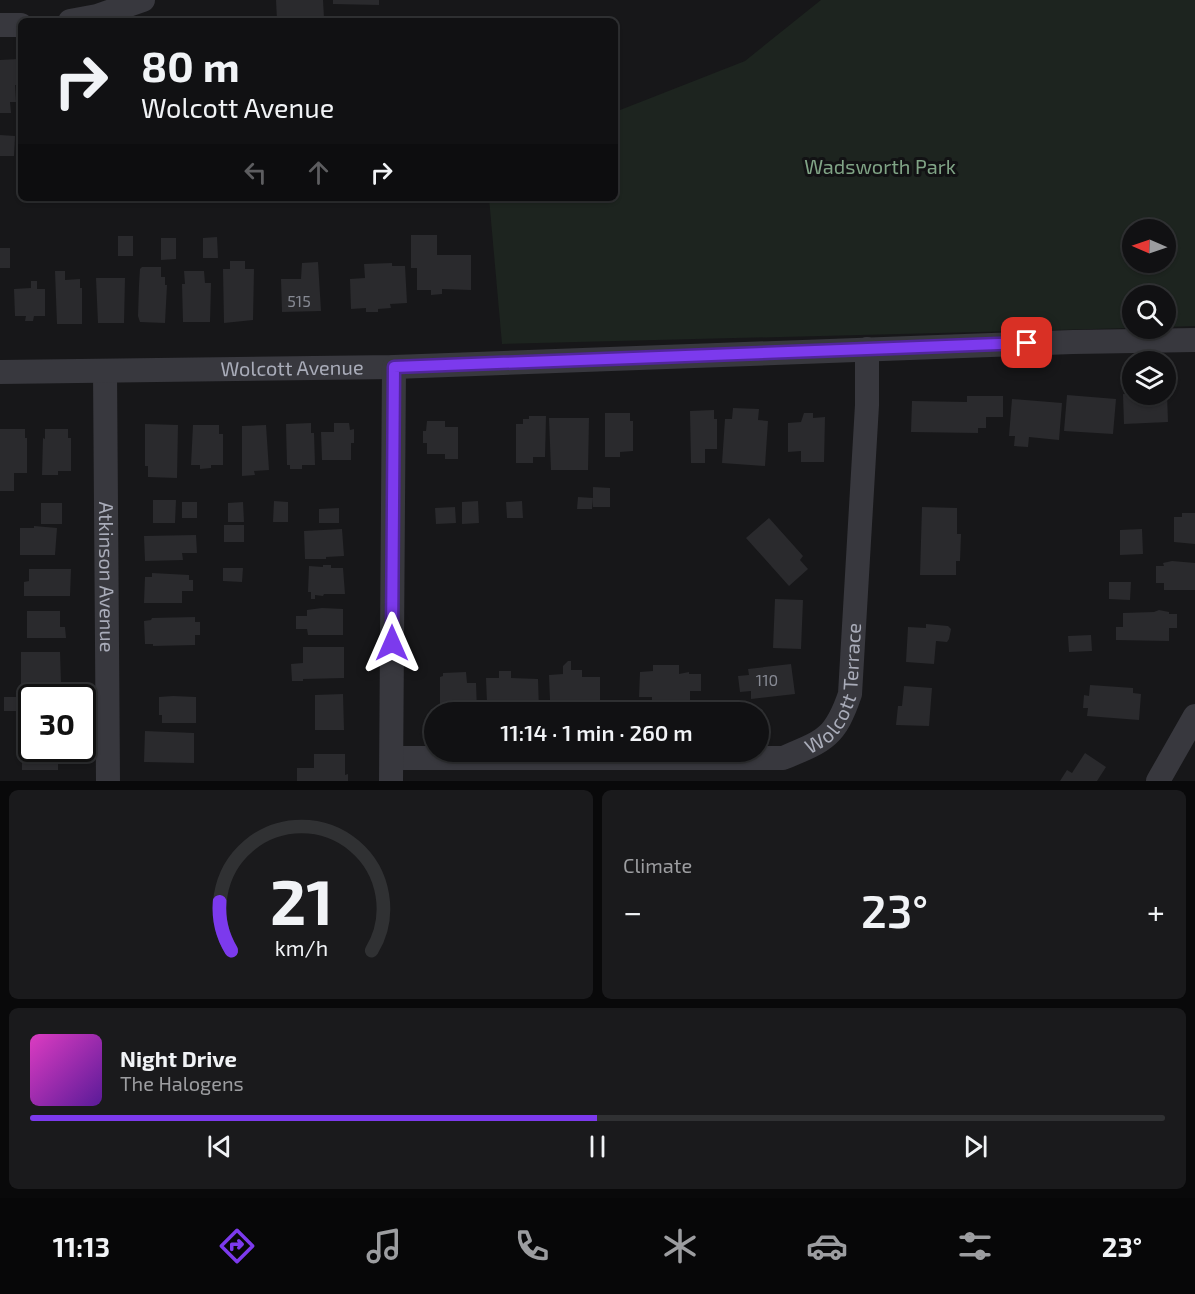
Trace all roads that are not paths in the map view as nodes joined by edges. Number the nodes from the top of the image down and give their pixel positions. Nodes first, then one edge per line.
1 (143, 0) edge
2 (87, 18) edge
3 (0, 25) edge
4 (18, 25) edge
5 (1195, 340) edge
6 (867, 350) junction
7 (394, 367) junction
8 (105, 371) junction
9 (0, 372) edge
10 (1195, 716) edge
11 (392, 769) edge
12 (1164, 779) edge
13 (108, 781) edge

1 - 2 street
3 - 4 street
5 - 6 street, Wolcott Avenue
6 - 7 street, Wolcott Avenue
6 - 11 street, Wolcott Terrace
7 - 8 street, Wolcott Avenue
7 - 11 street
8 - 9 street, Wolcott Avenue
8 - 13 street, Atkinson Avenue
10 - 12 street

